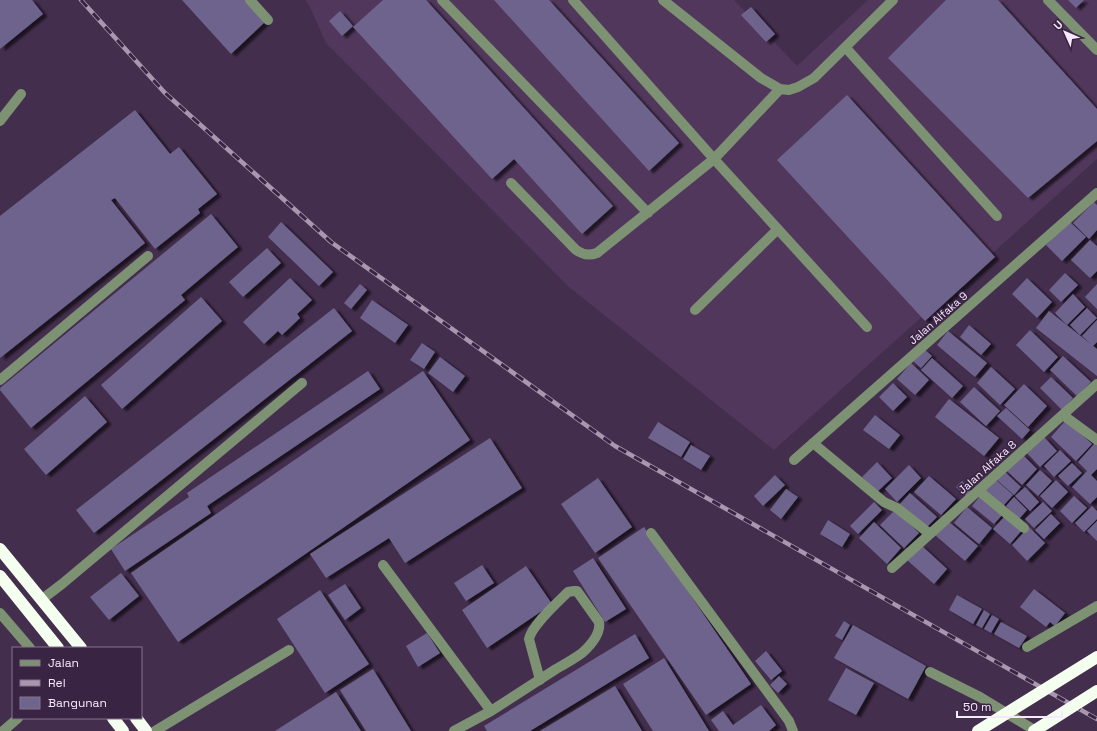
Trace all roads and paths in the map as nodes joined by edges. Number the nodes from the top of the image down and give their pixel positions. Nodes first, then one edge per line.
1 (250, 0) edge
2 (442, 0) edge
3 (573, 0) edge
4 (663, 0) edge
5 (893, 0) edge
6 (1048, 0) edge
7 (268, 20) dead end
8 (846, 48) junction
9 (1097, 50) edge
10 (780, 89) junction
11 (21, 94) dead end
12 (0, 121) edge
13 (714, 159) junction
14 (511, 183) dead end
15 (1097, 193) edge
16 (648, 213) junction
17 (997, 216) dead end
18 (778, 229) junction
19 (148, 256) dead end
20 (695, 310) dead end
21 (867, 327) dead end
22 (0, 380) edge
23 (302, 383) dead end
24 (1097, 384) edge
25 (1063, 415) junction
26 (1097, 440) edge
27 (813, 443) junction
28 (794, 460) dead end
29 (979, 491) junction
30 (1024, 528) dead end
31 (652, 533) dead end
32 (930, 534) junction
33 (0, 549) edge
34 (383, 565) dead end
35 (892, 568) dead end
36 (0, 576) edge
37 (41, 600) junction
38 (1097, 606) edge
39 (0, 613) edge
40 (29, 647) edge
41 (57, 647) edge
42 (80, 647) edge
43 (1027, 647) dead end
44 (289, 650) dead end
45 (1097, 657) edge
46 (930, 672) dead end
47 (540, 680) junction
48 (1097, 691) edge
49 (491, 711) junction
50 (17, 719) edge
51 (114, 719) edge
52 (137, 719) edge
53 (3, 731) edge
54 (123, 731) edge
55 (146, 731) edge
56 (155, 731) edge
57 (454, 731) edge
58 (793, 731) edge
59 (978, 731) edge
60 (1035, 731) edge

1 - 7 street
2 - 16 street
3 - 13 street
4 - 10 street
5 - 8 street
6 - 9 street
8 - 10 street
8 - 17 street
10 - 13 street
11 - 12 street
13 - 16 street
13 - 18 street
14 - 16 street
15 - 27 street, Jalan Alfaka 9
18 - 20 street
18 - 21 street
19 - 22 street
23 - 37 street
24 - 25 street, Jalan Alfaka 8
25 - 26 street
25 - 29 street, Jalan Alfaka 8
27 - 28 street, Jalan Alfaka 9
27 - 32 street
29 - 30 street
29 - 32 street, Jalan Alfaka 8
31 - 58 street
32 - 35 street, Jalan Alfaka 8
33 - 37 highway
34 - 49 street
36 - 41 highway
37 - 42 highway
38 - 43 street
39 - 40 street
44 - 56 street
45 - 59 highway, bridge
46 - 60 street
47 - 47 street
47 - 49 street
48 - 60 highway, bridge
49 - 57 street
50 - 53 street
51 - 54 highway
52 - 55 highway

